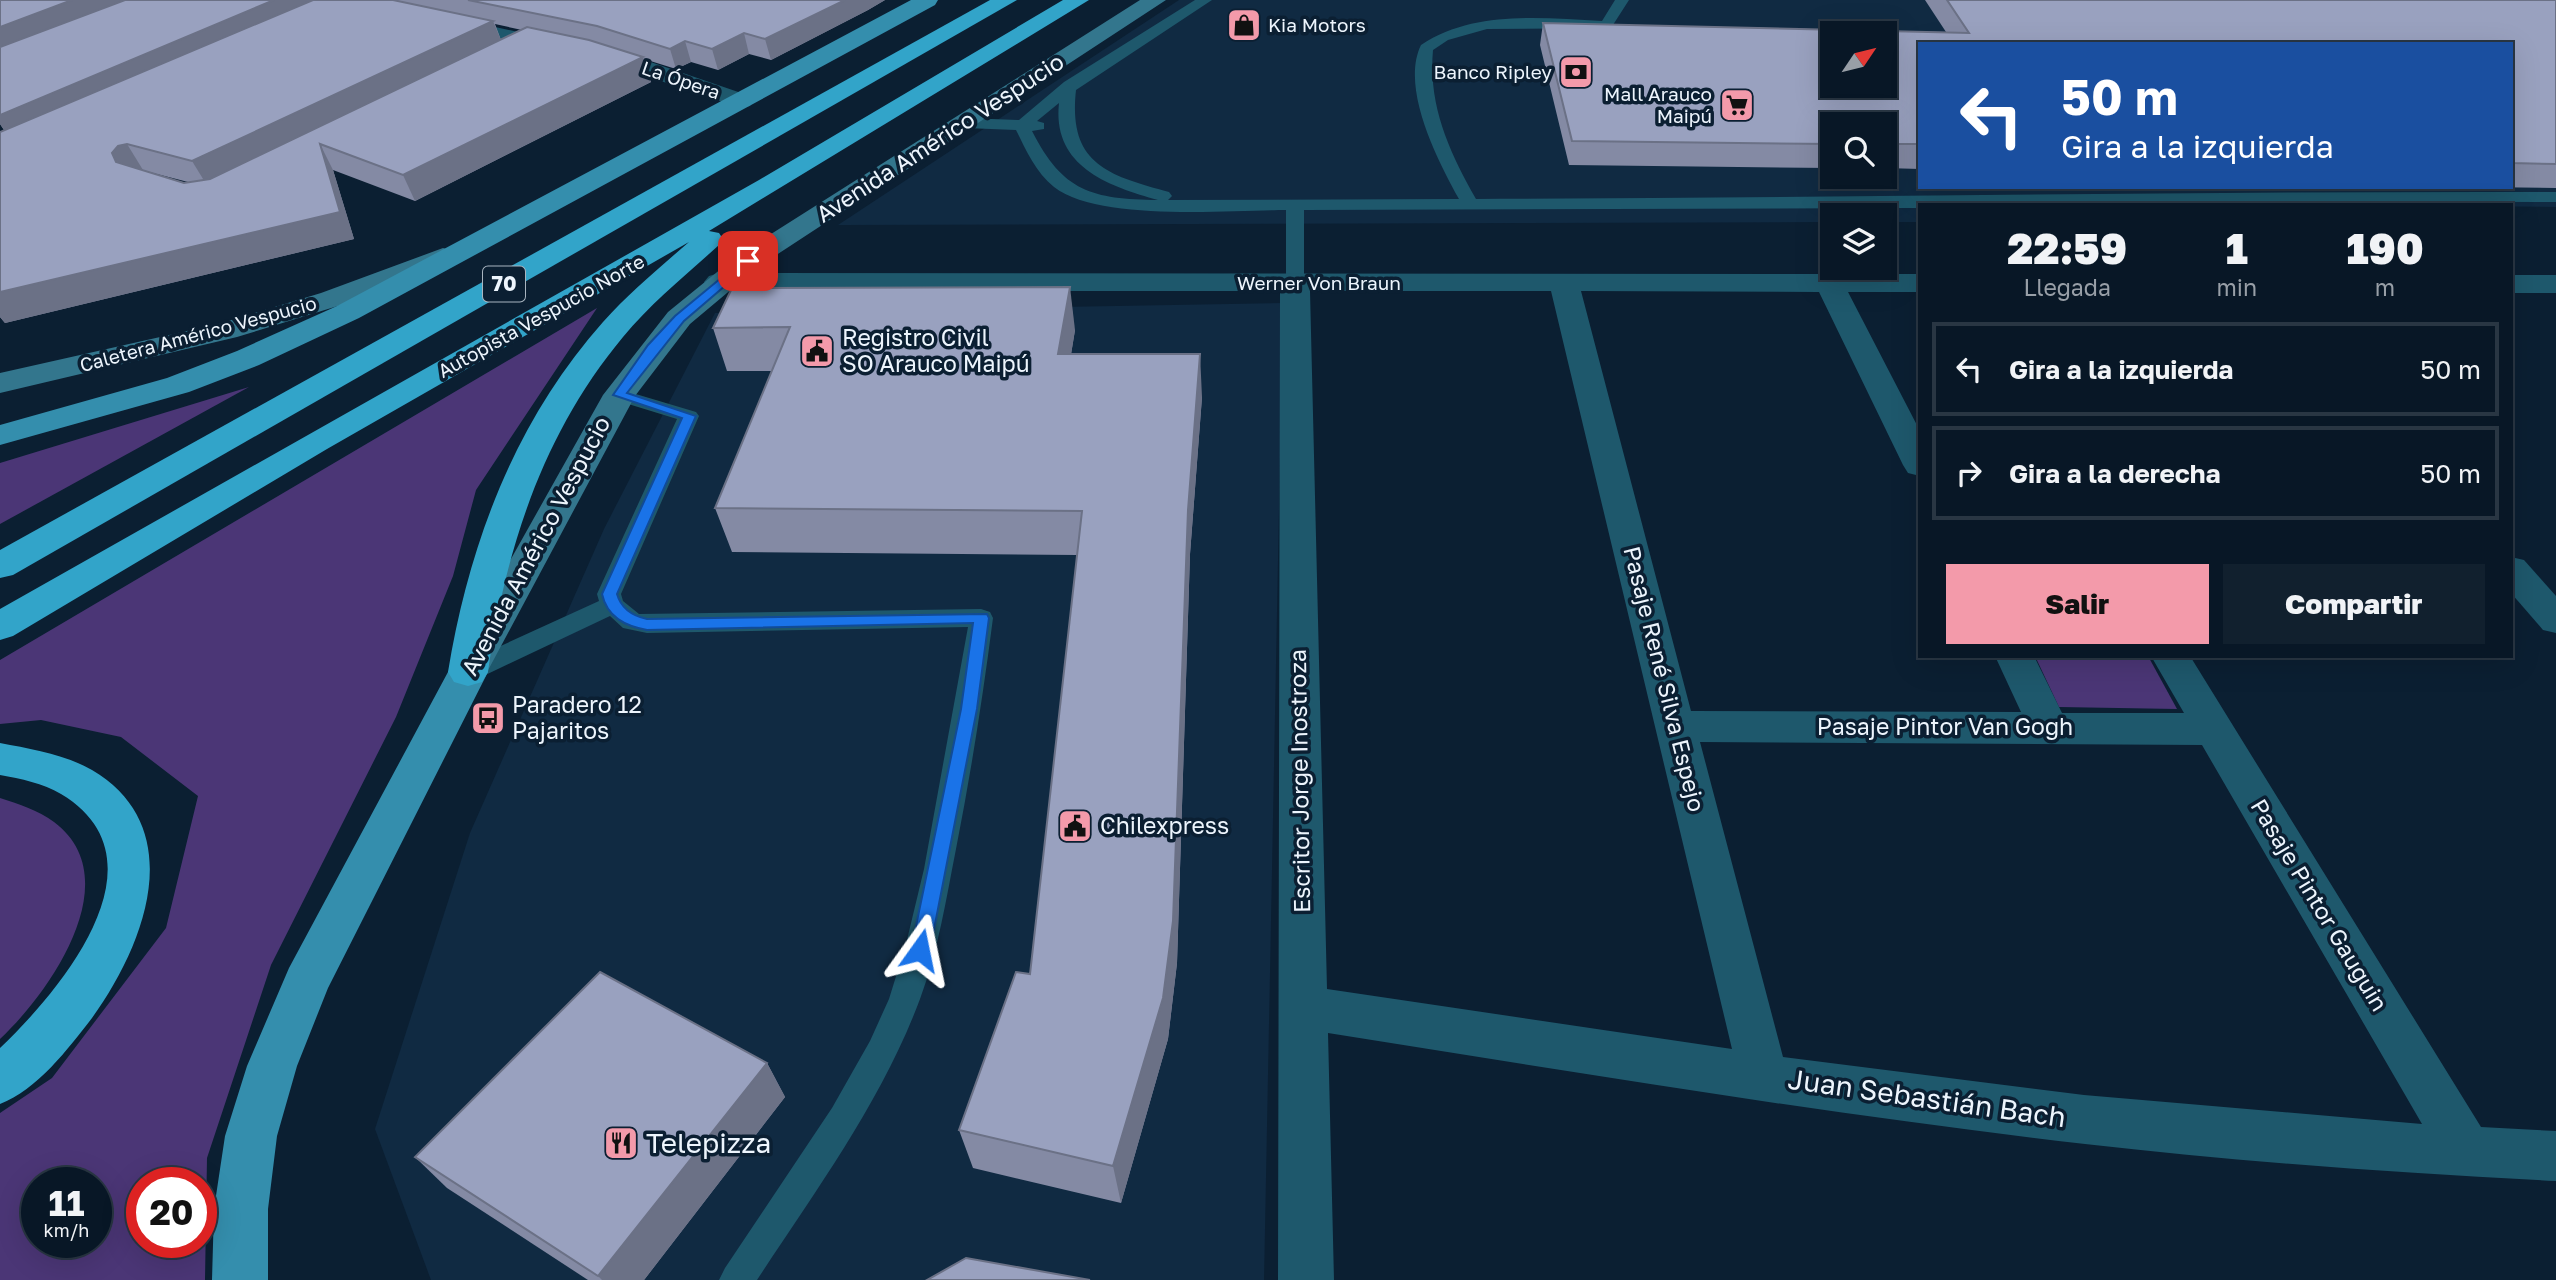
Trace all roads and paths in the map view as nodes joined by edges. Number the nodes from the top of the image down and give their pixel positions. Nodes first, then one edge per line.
1 (928, 0) edge
2 (1006, 0) edge
3 (1078, 0) edge
4 (1155, 0) edge
5 (1205, 0) edge
6 (1622, 0) edge
7 (428, 20) edge
8 (534, 41) junction
9 (499, 58) edge
10 (1069, 85) junction
11 (740, 101) junction
12 (965, 123) junction
13 (1023, 126) junction
14 (1066, 127) junction
15 (768, 186) junction
16 (2174, 196) edge
17 (2556, 197) edge
18 (1469, 202) junction
19 (1191, 203) junction
20 (1295, 204) junction
21 (471, 246) junction
22 (719, 282) junction
23 (1295, 283) junction
24 (1564, 283) junction
25 (1829, 283) junction
26 (1918, 283) edge
27 (2513, 284) edge
28 (2556, 284) edge
29 (0, 383) edge
30 (619, 395) junction
31 (0, 435) edge
32 (1918, 461) edge
33 (0, 566) edge
34 (2513, 571) edge
35 (612, 605) junction
36 (2556, 620) edge
37 (0, 626) edge
38 (2015, 658) edge
39 (2171, 658) edge
40 (468, 672) junction
41 (1677, 726) junction
42 (2049, 728) junction
43 (2213, 729) junction
44 (0, 760) edge
45 (1303, 1007) junction
46 (1763, 1076) junction
47 (0, 1081) edge
48 (2468, 1153) junction
49 (2556, 1156) edge
50 (240, 1280) edge
51 (737, 1280) edge
52 (1306, 1280) edge

1 - 11 main road
2 - 33 highway, 70
3 - 15 highway, Autopista Vespucio Norte / 70
4 - 12 main road, Avenida Américo Vespucio
5 - 10 lane
6 - 18 lane
7 - 8 street, La Ópera
8 - 9 street
8 - 11 street, La Ópera
10 - 13 lane
10 - 14 lane
11 - 21 main road
12 - 13 lane
12 - 22 main road, Avenida Américo Vespucio
13 - 14 lane
13 - 19 lane
14 - 19 lane
15 - 37 highway, Autopista Vespucio Norte / 70
15 - 40 highway
16 - 17 lane
16 - 18 lane
18 - 20 lane
19 - 20 lane
20 - 23 lane
21 - 29 main road, Caletera Américo Vespucio
21 - 31 main road
22 - 23 street, Werner Von Braun
22 - 30 main road, Avenida Américo Vespucio
23 - 24 street, Werner Von Braun
23 - 45 street, Escritor Jorge Inostroza
24 - 25 street, Werner Von Braun
24 - 41 street, Pasaje René Silva Espejo
25 - 26 street, Werner Von Braun
25 - 32 street
27 - 28 street
30 - 35 lane
30 - 40 main road, Avenida Américo Vespucio
34 - 36 street
35 - 40 lane
35 - 51 lane
38 - 42 street
39 - 43 street, Pasaje Pintor Gauguin
40 - 50 main road, Avenida Américo Vespucio
41 - 42 street, Pasaje Pintor Van Gogh
41 - 46 street, Pasaje René Silva Espejo
42 - 43 street, Pasaje Pintor Van Gogh
43 - 48 street, Pasaje Pintor Gauguin
44 - 47 highway
45 - 46 street, Juan Sebastián Bach
45 - 52 street, Escritor Jorge Inostroza
46 - 48 street, Juan Sebastián Bach
48 - 49 street, Juan Sebastián Bach

